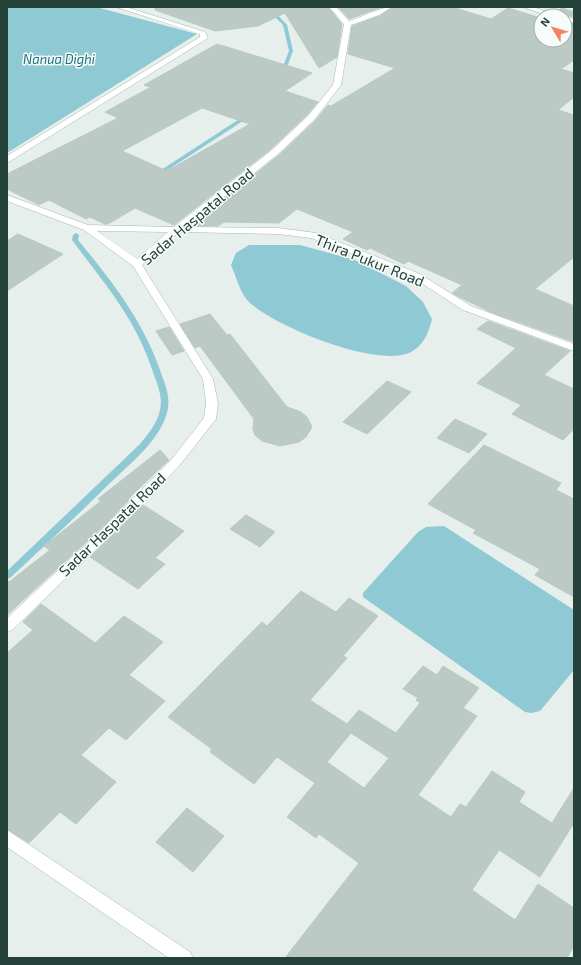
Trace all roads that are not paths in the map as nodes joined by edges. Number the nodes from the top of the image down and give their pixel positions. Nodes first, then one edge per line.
1 (119, 7) edge
2 (332, 7) edge
3 (389, 7) edge
4 (348, 24) junction
5 (7, 160) edge
6 (8, 199) edge
7 (87, 228) junction
8 (177, 229) junction
9 (137, 264) junction
10 (574, 348) edge
11 (7, 626) edge
12 (7, 838) edge
13 (184, 958) edge

1 - 5 street
2 - 4 street
3 - 4 street
4 - 8 street, Sadar Haspatal Road
6 - 7 street
7 - 8 street, Thira Pukur Road
7 - 9 street
8 - 9 street, Sadar Haspatal Road
8 - 10 street, Thira Pukur Road
9 - 11 street, Sadar Haspatal Road
12 - 13 street

